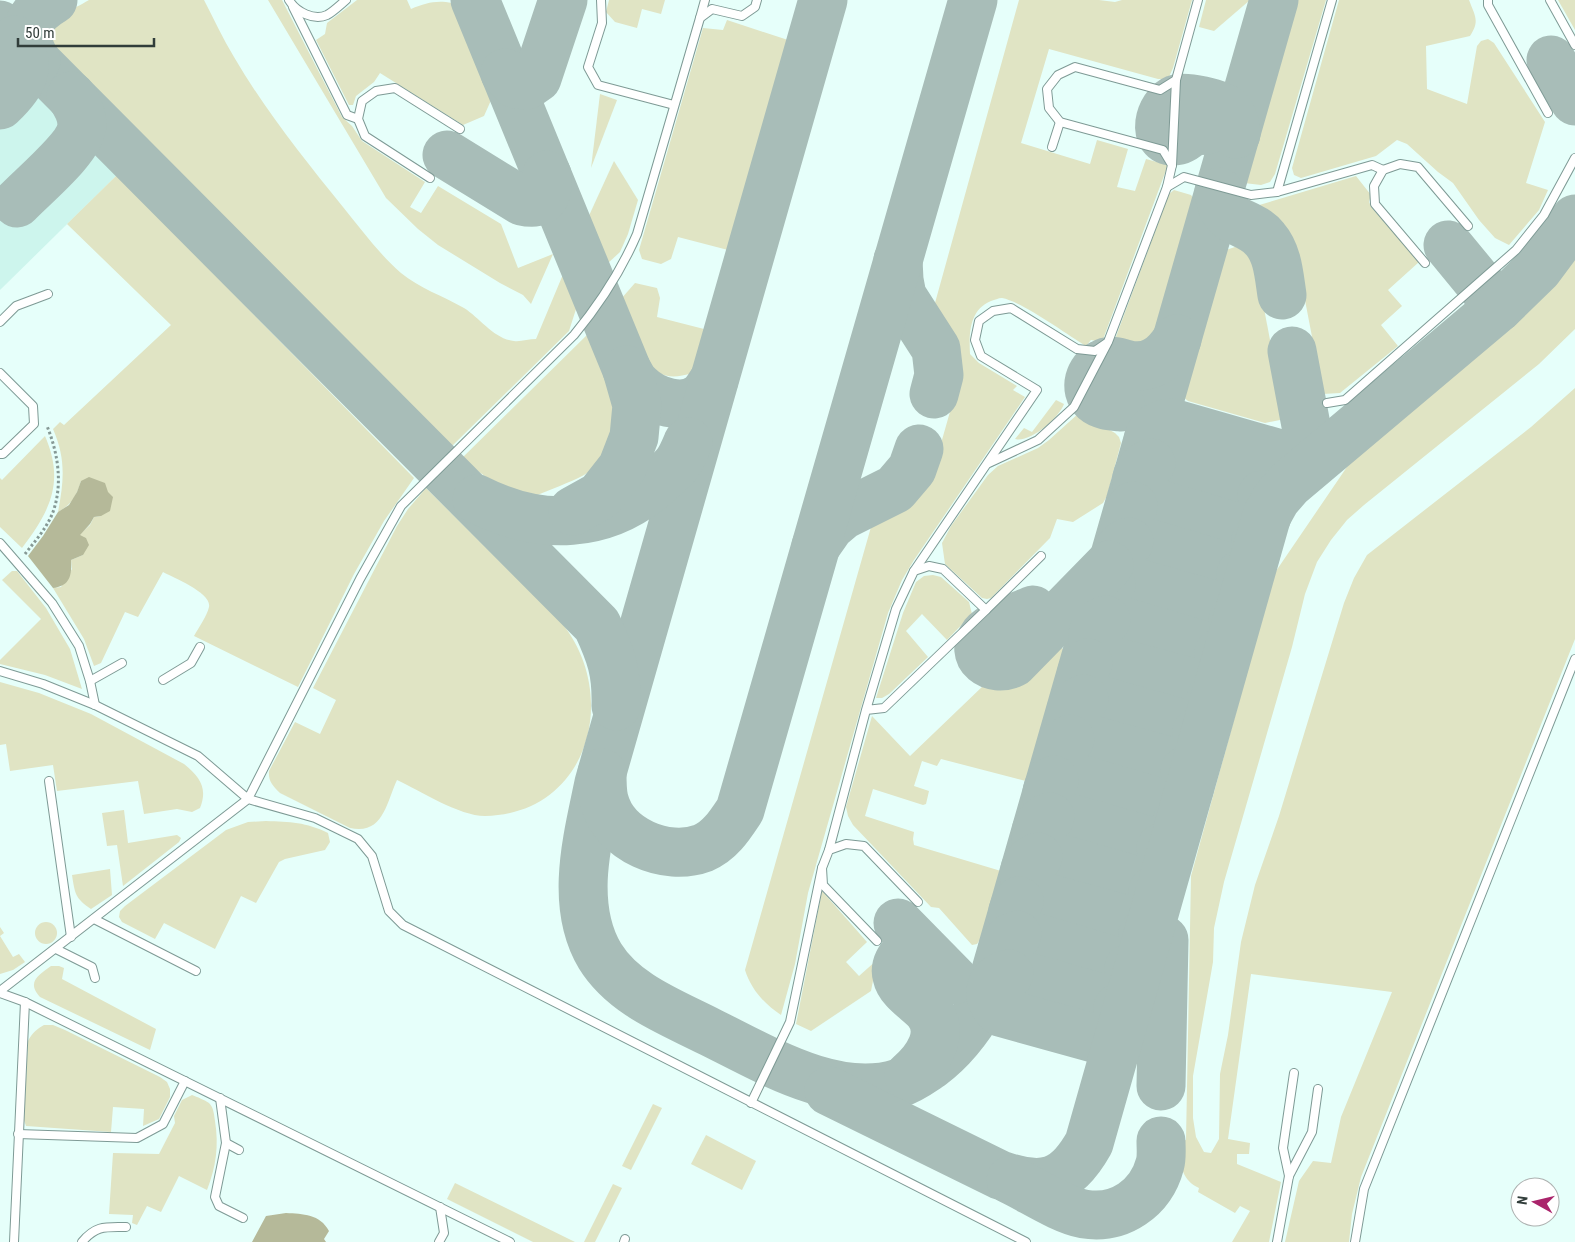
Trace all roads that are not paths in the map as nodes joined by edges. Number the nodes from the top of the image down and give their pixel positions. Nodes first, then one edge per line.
1 (346, 0) edge
2 (600, 0) edge
3 (705, 0) edge
4 (756, 0) edge
5 (1198, 0) edge
6 (1332, 0) edge
7 (1488, 0) edge
8 (1550, 0) edge
9 (291, 3) edge
10 (700, 18) junction
11 (1575, 45) edge
12 (1176, 80) junction
13 (674, 105) junction
14 (1548, 114) dead end
15 (358, 120) junction
16 (1060, 122) junction
17 (460, 130) dead end
18 (1052, 147) dead end
19 (1575, 158) edge
20 (1172, 165) junction
21 (1383, 170) junction
22 (430, 178) dead end
23 (1167, 187) junction
24 (1277, 192) junction
25 (1468, 226) dead end
26 (1425, 263) dead end
27 (48, 294) dead end
28 (0, 322) edge
29 (1108, 342) junction
30 (0, 372) edge
31 (1327, 403) dead end
32 (0, 454) edge
33 (987, 464) junction
34 (0, 543) edge
35 (1041, 556) dead end
36 (914, 571) junction
37 (986, 610) junction
38 (200, 647) dead end
39 (1575, 659) edge
40 (122, 663) dead end
41 (0, 671) edge
42 (90, 680) junction
43 (163, 680) dead end
44 (94, 705) junction
45 (866, 710) junction
46 (48, 782) dead end
47 (248, 799) junction
48 (829, 850) junction
49 (822, 868) junction
50 (918, 902) dead end
51 (94, 919) junction
52 (71, 937) junction
53 (877, 941) dead end
54 (56, 948) junction
55 (196, 971) dead end
56 (94, 978) dead end
57 (0, 992) edge
58 (25, 1002) junction
59 (1294, 1072) dead end
60 (185, 1081) junction
61 (1318, 1089) dead end
62 (220, 1098) junction
63 (751, 1103) junction
64 (18, 1134) junction
65 (226, 1143) junction
66 (239, 1150) dead end
67 (1289, 1176) junction
68 (440, 1207) junction
69 (243, 1218) dead end
70 (126, 1227) dead end
71 (441, 1240) edge
72 (14, 1242) edge
73 (82, 1242) edge
74 (510, 1242) edge
75 (1026, 1242) edge
76 (1277, 1242) edge
77 (1355, 1242) edge

1 - 9 lane
2 - 13 lane
3 - 10 lane
4 - 10 lane
5 - 12 lane
6 - 24 lane
7 - 14 lane
8 - 11 lane
9 - 15 lane
10 - 13 lane
12 - 16 lane
12 - 20 lane
13 - 47 lane
15 - 17 lane
15 - 22 lane
16 - 18 lane
16 - 20 lane
19 - 31 lane
20 - 23 lane
21 - 24 lane
21 - 25 lane
21 - 26 lane
23 - 24 lane
23 - 29 lane
27 - 28 lane
29 - 33 lane
29 - 33 lane
30 - 32 lane
33 - 36 lane
34 - 42 lane
35 - 37 lane
36 - 37 lane
36 - 45 lane
37 - 45 lane
38 - 43 lane
39 - 77 lane
40 - 42 lane
41 - 44 lane
42 - 44 lane
44 - 47 lane
45 - 48 lane
46 - 52 lane
47 - 51 lane
47 - 63 lane
48 - 49 lane
48 - 50 lane
49 - 53 lane
49 - 63 lane
51 - 52 lane
51 - 55 lane
52 - 54 lane
54 - 56 lane
54 - 57 lane
57 - 58 lane
58 - 60 lane
58 - 64 lane
59 - 67 lane
60 - 62 lane
60 - 64 lane
61 - 67 lane
62 - 65 lane
62 - 68 lane
63 - 75 lane
64 - 72 lane
65 - 66 lane
65 - 69 lane
67 - 76 lane
68 - 71 lane
68 - 74 lane
70 - 73 lane

